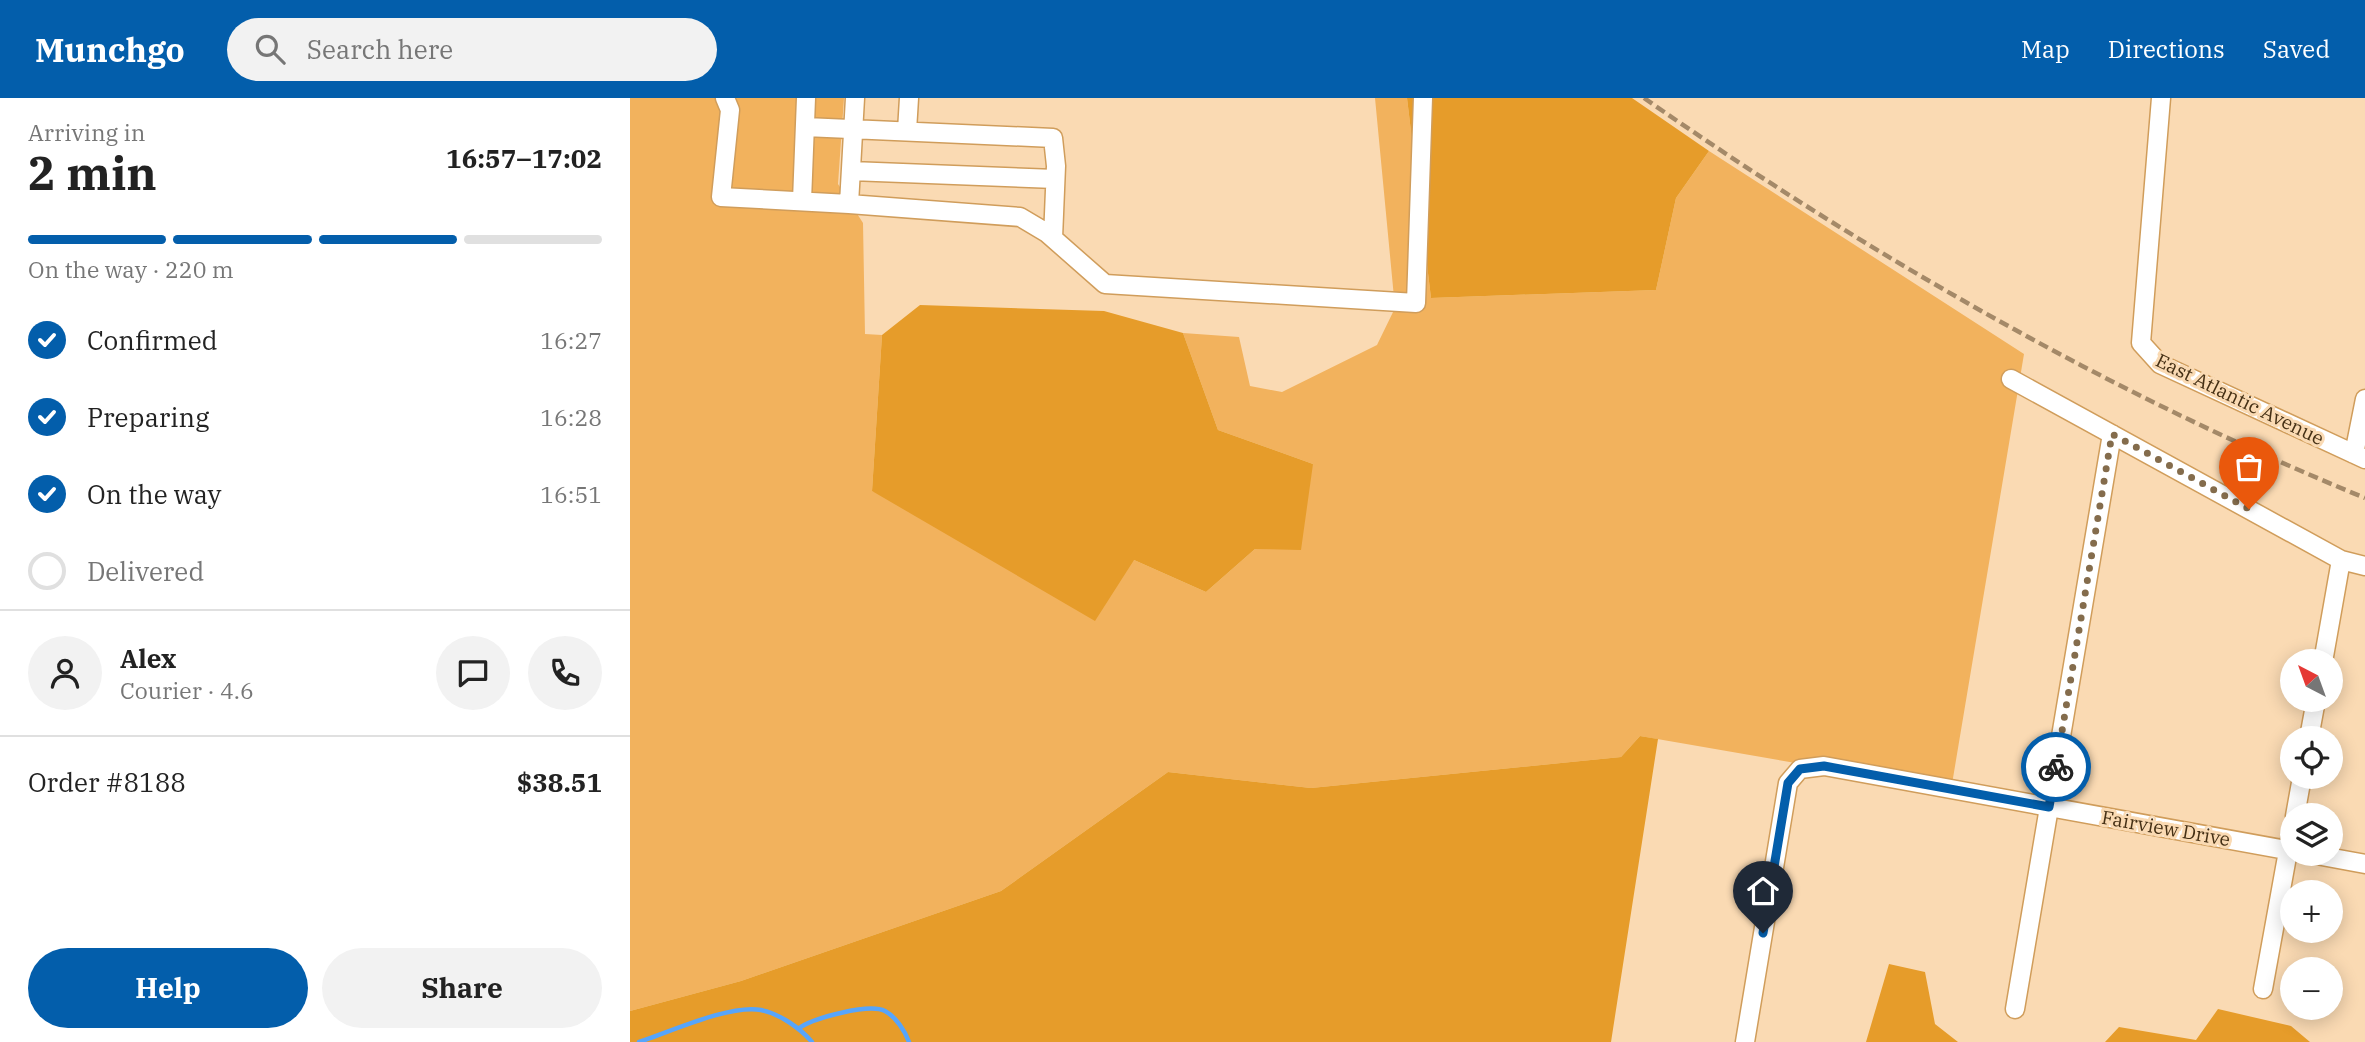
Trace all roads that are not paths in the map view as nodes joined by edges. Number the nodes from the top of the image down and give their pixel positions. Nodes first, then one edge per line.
1 (725, 98) edge
2 (806, 98) edge
3 (855, 98) edge
4 (909, 98) edge
5 (1423, 98) edge
6 (2161, 98) edge
7 (805, 127) junction
8 (854, 129) junction
9 (907, 131) junction
10 (851, 171) junction
11 (1055, 179) junction
12 (802, 201) junction
13 (849, 204) junction
14 (1053, 238) junction
15 (2011, 379) dead end
16 (2365, 399) edge
17 (2112, 434) junction
18 (2359, 456) edge
19 (2341, 559) junction
20 (2365, 566) edge
21 (2324, 649) edge
22 (2049, 807) junction
23 (2280, 848) edge
24 (2343, 860) edge
25 (2365, 864) edge
26 (2288, 866) edge
27 (2263, 989) dead end
28 (2015, 1009) dead end
29 (1745, 1042) edge

1 - 12 street
2 - 7 street
3 - 8 street
4 - 9 street
5 - 14 street
6 - 18 street, East Atlantic Avenue
7 - 8 street
7 - 12 street
8 - 9 street
8 - 10 street
9 - 11 street
10 - 11 street
10 - 13 street
11 - 14 street
12 - 13 street
13 - 14 street
15 - 17 street
16 - 18 street
17 - 19 street
17 - 22 street
19 - 20 street
19 - 21 street
22 - 23 street, Fairview Drive
22 - 28 street
22 - 29 street, Fairview Drive
24 - 25 street
26 - 27 street

